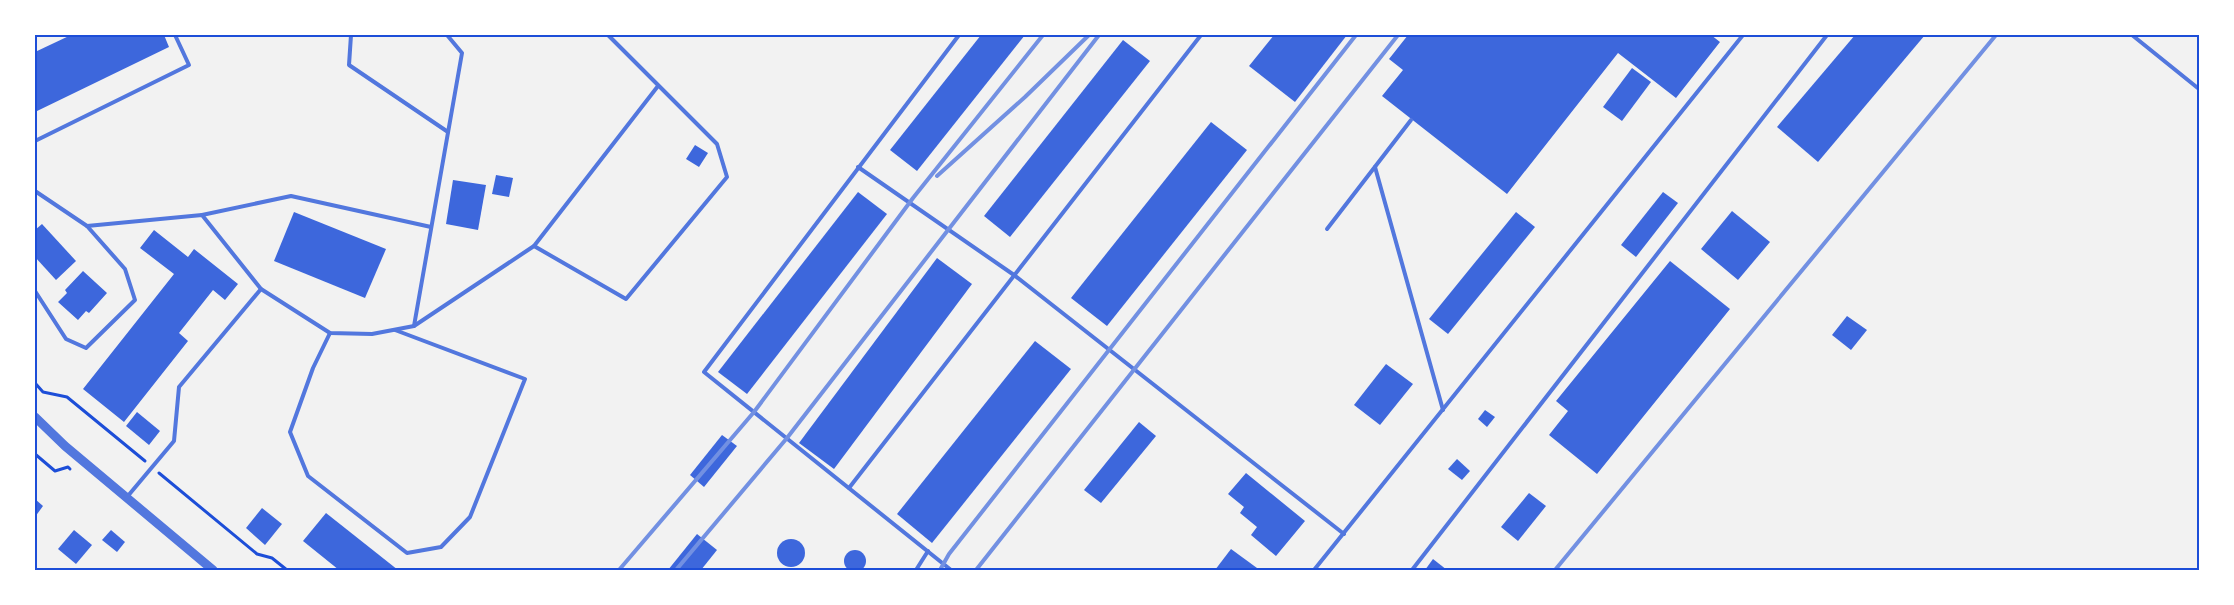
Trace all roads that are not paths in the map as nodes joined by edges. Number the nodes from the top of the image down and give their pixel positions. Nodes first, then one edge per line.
1 (175, 35) edge
2 (351, 35) edge
3 (447, 35) edge
4 (608, 35) edge
5 (959, 35) edge
6 (1201, 35) edge
7 (1743, 35) edge
8 (1827, 35) edge
9 (2132, 35) edge
10 (658, 86) junction
11 (2199, 88) edge
12 (1411, 120) dead end
13 (448, 132) junction
14 (35, 141) edge
15 (858, 167) junction
16 (1375, 168) junction
17 (35, 191) edge
18 (202, 215) junction
19 (87, 226) junction
20 (431, 227) junction
21 (1327, 229) dead end
22 (534, 246) junction
23 (1014, 275) junction
24 (262, 289) junction
25 (35, 291) edge
26 (414, 326) junction
27 (394, 330) junction
28 (330, 333) junction
29 (1442, 410) junction
30 (35, 417) edge
31 (849, 488) junction
32 (127, 497) junction
33 (1344, 534) junction
34 (928, 550) junction
35 (213, 570) edge
36 (916, 570) edge
37 (952, 570) edge
38 (1314, 570) edge
39 (1412, 570) edge

1 - 14 lane
2 - 13 lane
3 - 13 lane
4 - 10 lane
5 - 15 lane
6 - 23 lane
7 - 29 lane
8 - 39 lane
9 - 11 lane
10 - 22 lane
10 - 22 lane
12 - 16 lane
13 - 20 lane
15 - 23 lane
15 - 31 lane
16 - 21 lane
16 - 29 lane
17 - 19 lane
18 - 19 lane
18 - 20 lane
18 - 24 lane
19 - 25 lane
20 - 26 lane
22 - 26 lane
23 - 31 lane
23 - 33 lane
24 - 28 lane
24 - 32 lane
26 - 27 lane
27 - 28 lane
27 - 28 lane
29 - 33 lane
30 - 32 street
31 - 34 lane
32 - 35 street
33 - 38 lane
34 - 36 lane
34 - 37 lane

